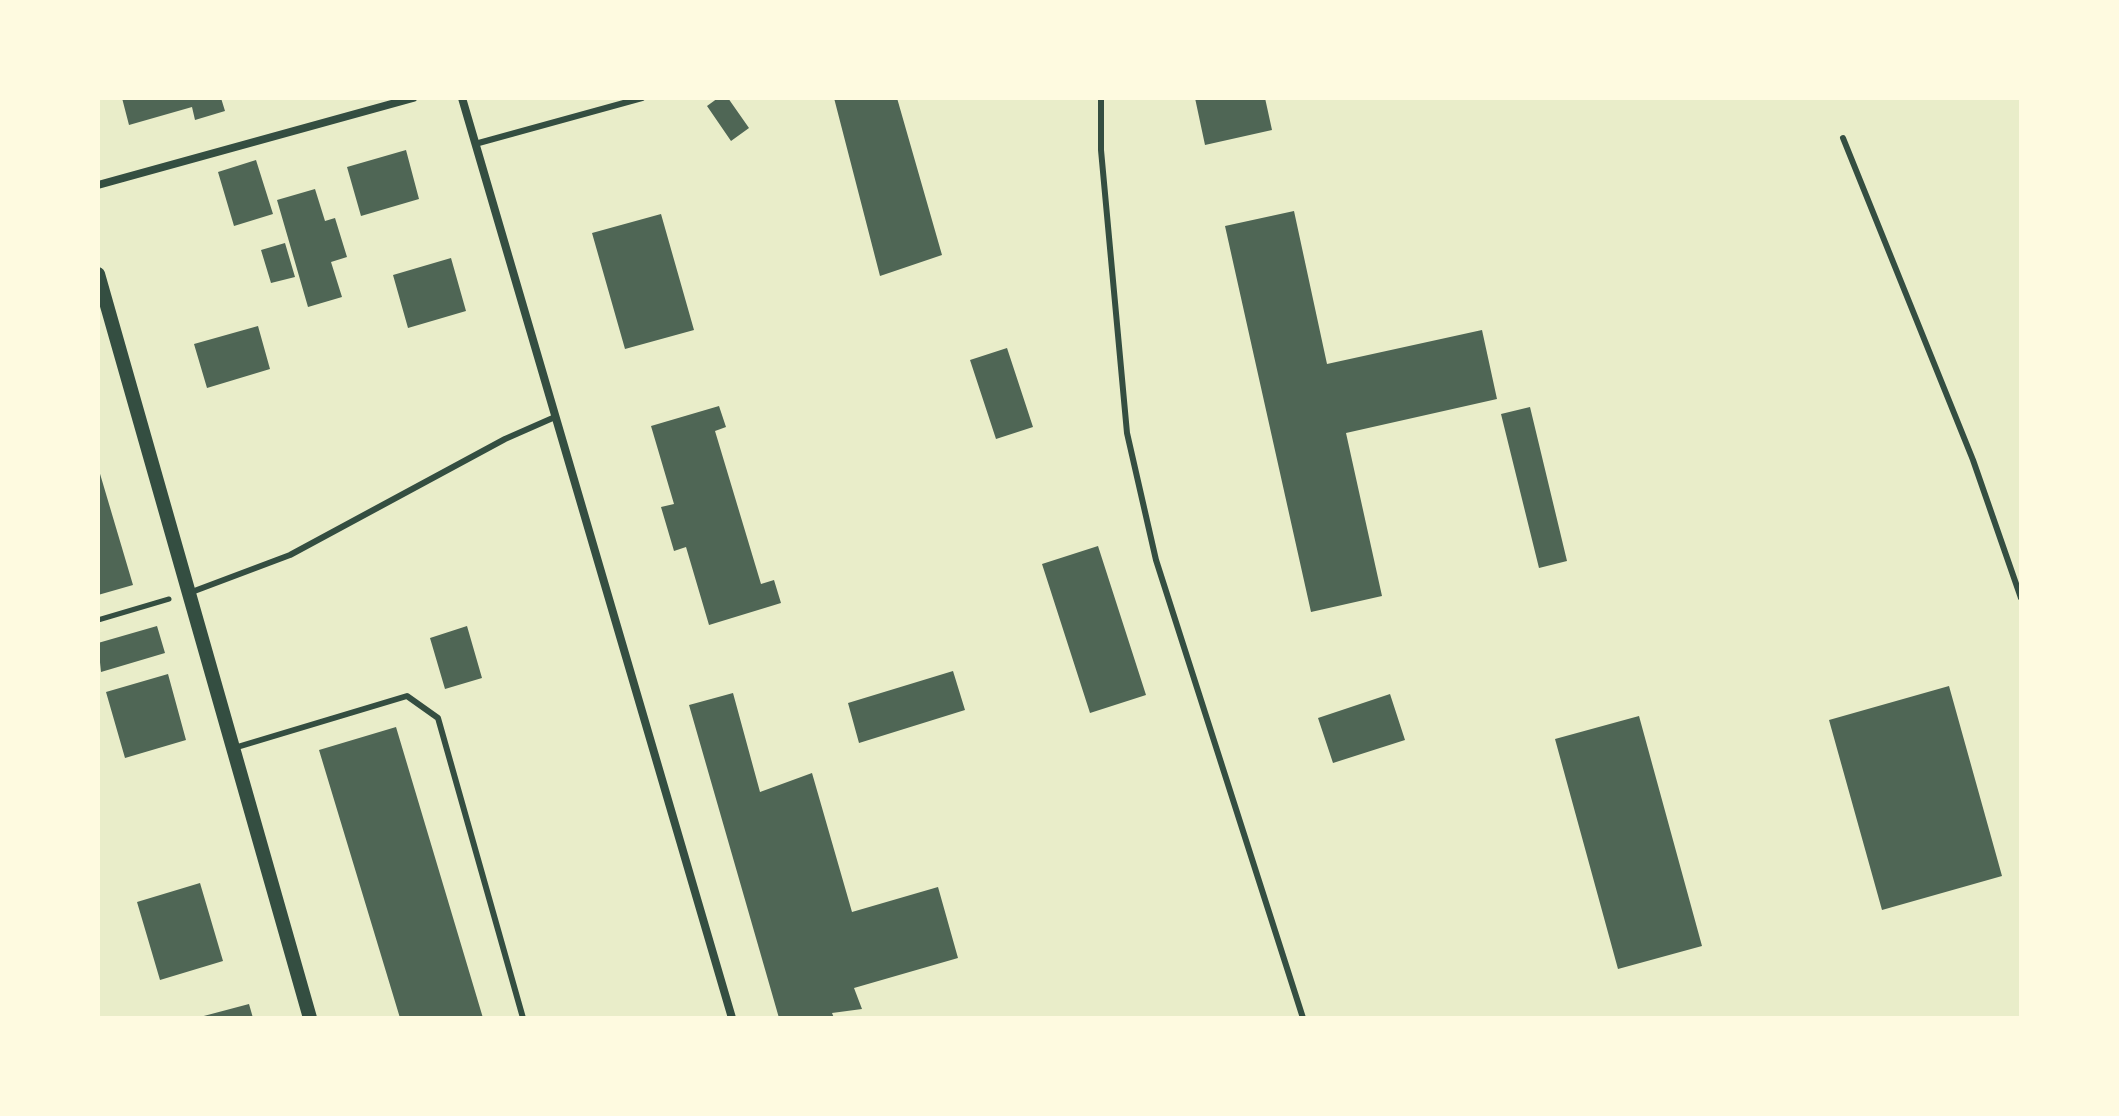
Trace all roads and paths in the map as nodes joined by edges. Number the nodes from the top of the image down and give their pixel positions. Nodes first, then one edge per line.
1 (413, 98) edge
2 (462, 98) edge
3 (642, 98) edge
4 (1101, 98) edge
5 (1843, 138) dead end
6 (475, 144) junction
7 (98, 185) edge
8 (98, 274) edge
9 (555, 417) junction
10 (189, 593) junction
11 (2021, 598) edge
12 (98, 620) edge
13 (234, 748) junction
14 (310, 1018) edge
15 (523, 1018) edge
16 (732, 1018) edge
17 (1303, 1018) edge

1 - 7 street
2 - 6 street
3 - 6 lane
4 - 17 lane
5 - 11 lane
6 - 9 street
8 - 10 street
9 - 10 lane
9 - 16 street
10 - 12 path
10 - 13 street
13 - 14 street
13 - 15 lane

